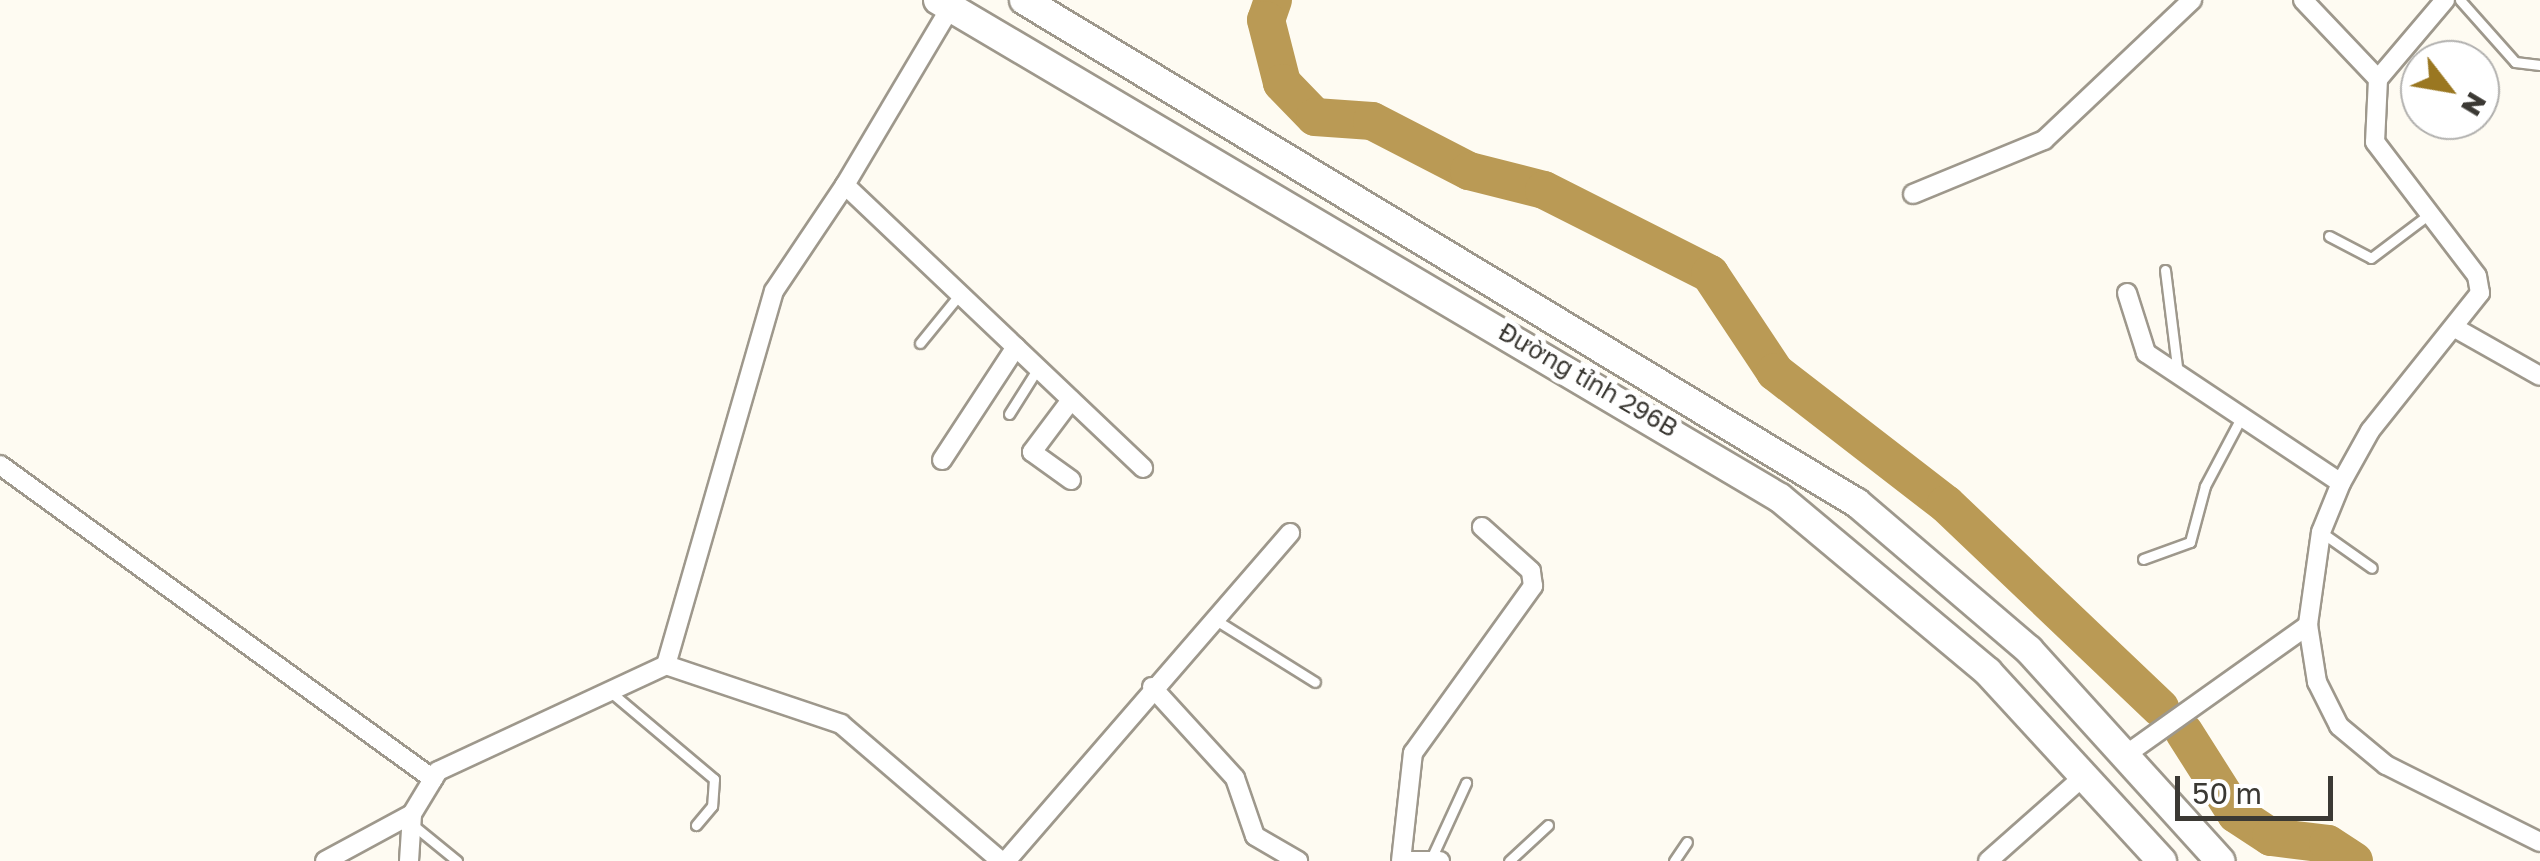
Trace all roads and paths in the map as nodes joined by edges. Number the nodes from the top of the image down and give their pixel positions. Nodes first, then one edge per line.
1 (1024, 0) edge
2 (2192, 0) edge
3 (2303, 0) edge
4 (2445, 0) edge
5 (2460, 0) edge
6 (944, 4) edge
7 (2540, 65) edge
8 (2378, 79) junction
9 (845, 185) junction
10 (1913, 194) dead end
11 (2428, 215) junction
12 (2329, 236) dead end
13 (2166, 270) dead end
14 (2127, 293) dead end
15 (960, 294) junction
16 (2456, 329) junction
17 (920, 343) dead end
18 (1016, 347) junction
19 (1038, 368) junction
20 (2178, 376) junction
21 (2540, 376) edge
22 (1071, 400) junction
23 (2244, 413) junction
24 (1009, 414) dead end
25 (942, 460) dead end
26 (0, 465) edge
27 (1142, 468) dead end
28 (1071, 480) dead end
29 (2341, 482) junction
30 (1482, 527) dead end
31 (2321, 532) junction
32 (1290, 533) dead end
33 (2143, 559) dead end
34 (2372, 568) dead end
35 (1219, 622) junction
36 (2308, 625) junction
37 (666, 665) junction
38 (1315, 682) dead end
39 (1152, 687) junction
40 (613, 694) junction
41 (2124, 756) junction
42 (2083, 777) junction
43 (432, 778) junction
44 (1466, 783) dead end
45 (411, 819) junction
46 (696, 825) dead end
47 (1548, 825) dead end
48 (1686, 842) dead end
49 (2540, 842) edge
50 (1435, 860) edge
51 (325, 861) edge
52 (409, 861) edge
53 (458, 861) edge
54 (1004, 861) edge
55 (1298, 861) edge
56 (1401, 861) edge
57 (1410, 861) edge
58 (1509, 861) edge
59 (1674, 861) edge
60 (1988, 861) edge
61 (2162, 861) edge
62 (2220, 861) edge

1 - 41 main road, Đường tỉnh 296B
2 - 10 street
3 - 8 street
4 - 8 street
5 - 7 lane
6 - 9 street
6 - 42 main road, Đường tỉnh 296B
8 - 11 street
9 - 15 street
9 - 37 street
11 - 12 lane
11 - 16 street
13 - 20 lane
14 - 20 street
15 - 17 lane
15 - 18 street
16 - 21 street
16 - 29 street
18 - 19 street
18 - 25 street
19 - 22 street
19 - 24 lane
20 - 23 street
22 - 27 street
22 - 28 street
23 - 29 street
23 - 33 lane
26 - 43 street
29 - 31 street
30 - 56 street
31 - 34 lane
31 - 36 street
32 - 35 street
35 - 38 lane
35 - 39 street
36 - 41 street
36 - 49 street
37 - 40 street
37 - 54 street
39 - 54 street
39 - 55 street
40 - 43 street
40 - 46 lane
41 - 62 main road, Đường tỉnh 296B
42 - 60 street
42 - 61 main road, Đường tỉnh 296B
43 - 45 street
44 - 50 lane
45 - 51 street
45 - 52 street
45 - 53 lane
47 - 58 lane
48 - 59 lane
50 - 57 street

